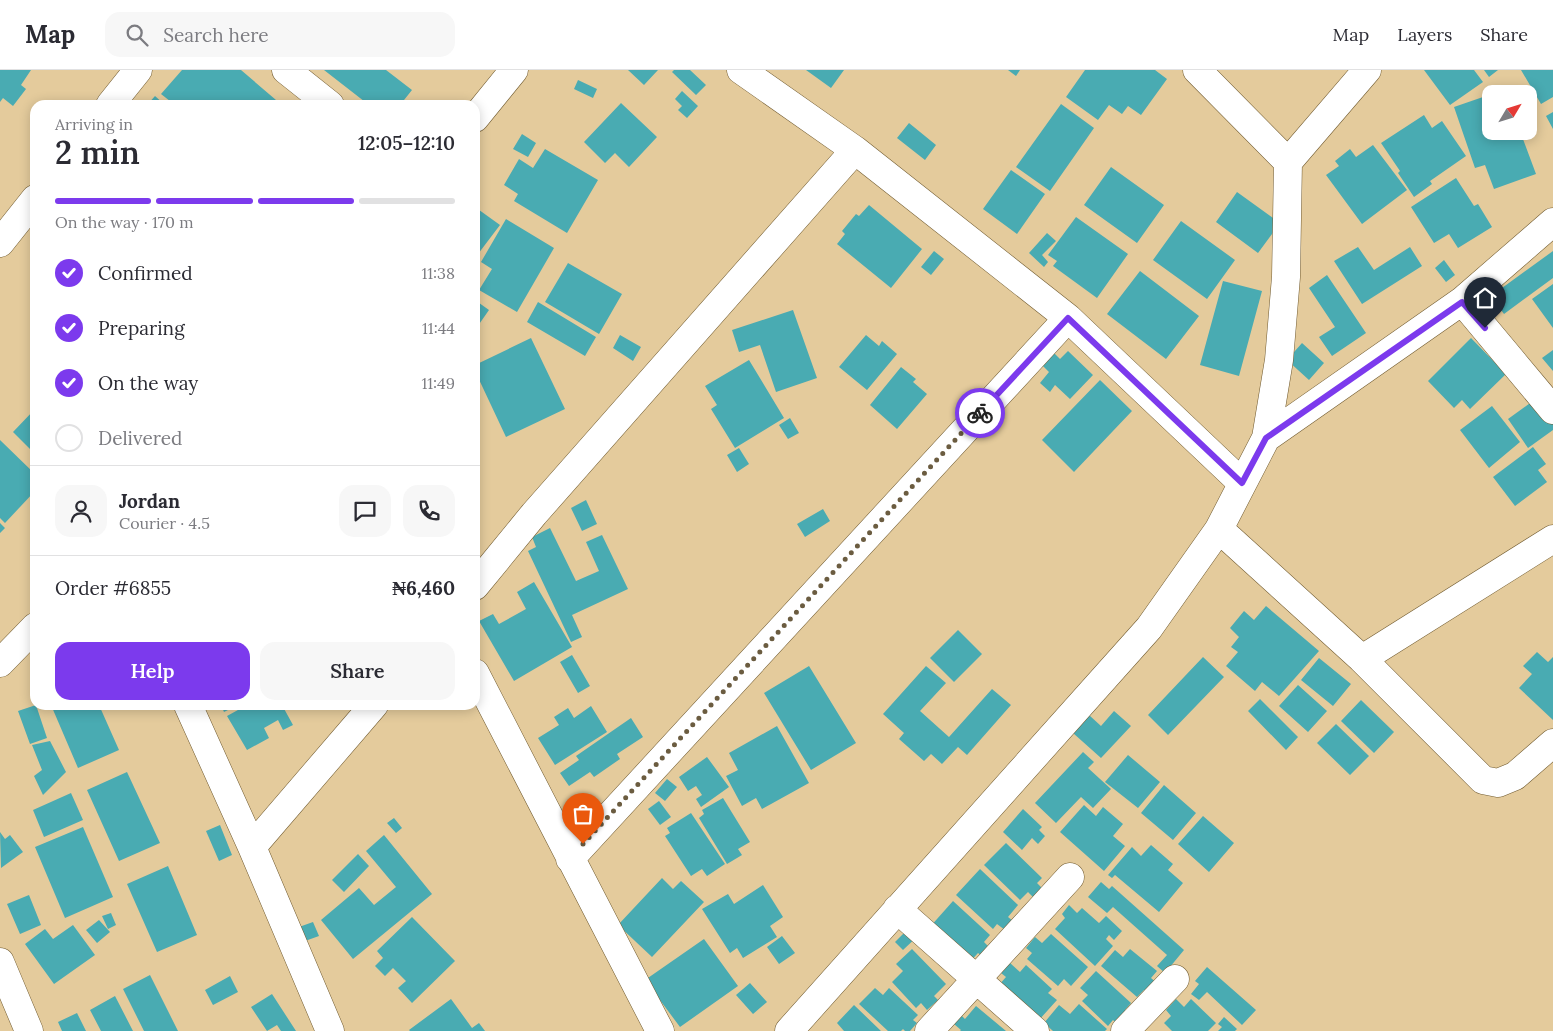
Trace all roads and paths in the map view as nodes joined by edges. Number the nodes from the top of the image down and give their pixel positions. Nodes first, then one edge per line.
1 (138, 70) edge
2 (286, 70) edge
3 (514, 70) edge
4 (741, 70) edge
5 (1197, 70) edge
6 (1367, 70) edge
7 (114, 100) edge
8 (324, 100) edge
9 (480, 112) edge
10 (855, 150) junction
11 (1288, 162) junction
12 (30, 205) edge
13 (1553, 222) edge
14 (0, 243) edge
15 (1462, 302) junction
16 (1068, 318) junction
17 (1553, 410) edge
18 (1266, 438) junction
19 (1242, 483) junction
20 (1219, 529) junction
21 (1553, 539) edge
22 (480, 580) edge
23 (30, 631) edge
24 (1362, 659) junction
25 (0, 663) edge
26 (480, 683) edge
27 (190, 710) edge
28 (370, 710) edge
29 (1553, 743) edge
30 (252, 847) junction
31 (570, 859) junction
32 (1070, 877) dead end
33 (897, 909) junction
34 (0, 962) edge
35 (976, 979) junction
36 (1175, 979) dead end
37 (30, 1031) edge
38 (330, 1031) edge
39 (660, 1031) edge
40 (789, 1031) edge
41 (929, 1031) edge
42 (1035, 1031) edge
43 (1125, 1031) edge

1 - 7 street
2 - 8 street
3 - 9 street
4 - 10 street
5 - 11 street
6 - 11 street
10 - 16 street
10 - 22 street
11 - 18 street
12 - 14 street
13 - 15 street
15 - 17 street
15 - 18 street
16 - 19 street
16 - 31 street
18 - 19 street
19 - 20 street
20 - 24 street
20 - 33 street
21 - 24 street
23 - 25 street
24 - 29 street
26 - 31 street
27 - 30 street
28 - 30 street
30 - 38 street
31 - 39 street
32 - 35 street
33 - 35 street
33 - 40 street
34 - 37 street
35 - 41 street
35 - 42 street
36 - 43 street

